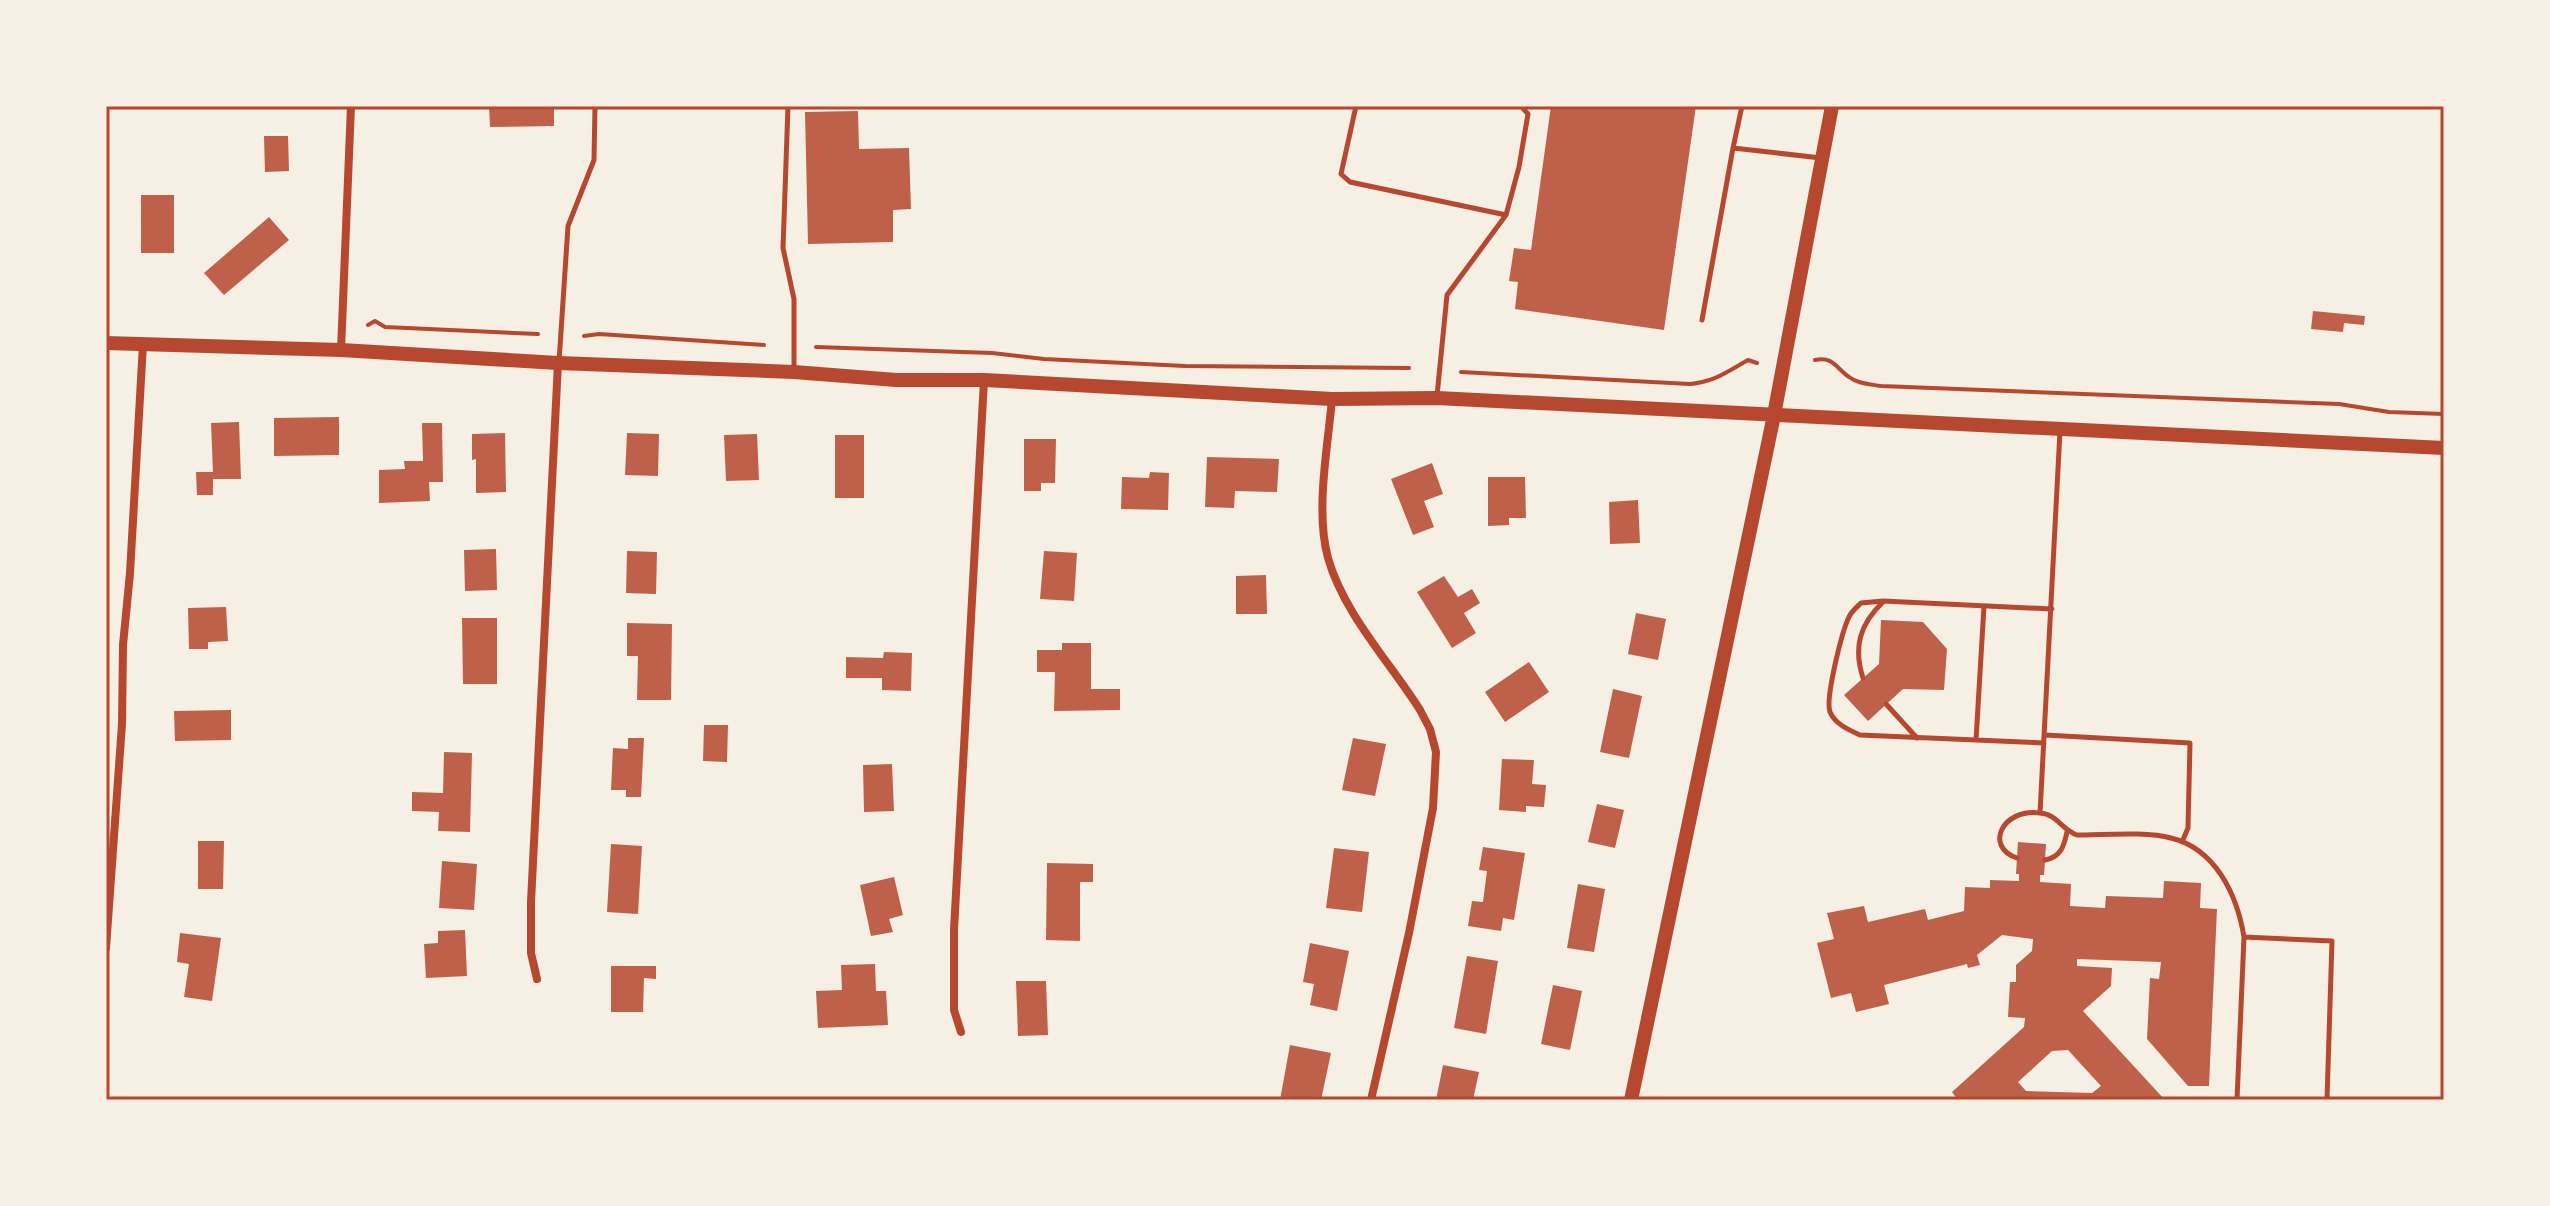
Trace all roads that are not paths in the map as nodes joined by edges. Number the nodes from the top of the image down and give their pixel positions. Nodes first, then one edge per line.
1 (351, 106) edge
2 (595, 106) edge
3 (788, 106) edge
4 (1356, 106) edge
5 (1521, 106) edge
6 (1742, 106) edge
7 (1832, 106) edge
8 (1733, 148) junction
9 (1822, 158) junction
10 (1506, 215) junction
11 (1702, 320) dead end
12 (106, 343) edge
13 (143, 344) junction
14 (341, 350) junction
15 (558, 363) junction
16 (794, 372) junction
17 (984, 380) junction
18 (1437, 398) junction
19 (1332, 399) junction
20 (1774, 415) junction
21 (2060, 430) junction
22 (2444, 448) edge
23 (1883, 601) junction
24 (1984, 606) junction
25 (2052, 609) junction
26 (1863, 678) dead end
27 (1886, 704) dead end
28 (2045, 735) junction
29 (1917, 738) junction
30 (1975, 740) junction
31 (2044, 743) junction
32 (2040, 813) junction
33 (2067, 832) junction
34 (2182, 842) junction
35 (2017, 858) dead end
36 (2045, 860) dead end
37 (2244, 937) junction
38 (106, 948) edge
39 (537, 979) dead end
40 (961, 1032) dead end
41 (1371, 1100) edge
42 (1631, 1100) edge
43 (2237, 1100) edge
44 (2327, 1100) edge

1 - 14 street
2 - 15 lane
3 - 16 lane
4 - 10 lane
5 - 10 lane
6 - 8 lane
7 - 9 main road
8 - 9 lane
8 - 11 lane
9 - 20 main road
10 - 18 lane
12 - 13 main road
13 - 14 main road
13 - 38 street
14 - 15 main road
15 - 16 main road
15 - 39 street
16 - 17 main road
17 - 19 main road
17 - 40 street
18 - 19 main road
18 - 20 main road
19 - 41 street
20 - 21 main road
20 - 42 main road
21 - 22 main road
21 - 25 lane
23 - 24 lane
23 - 26 lane
23 - 29 lane
24 - 25 lane
24 - 30 lane
25 - 28 lane
27 - 29 lane
28 - 31 lane
28 - 34 lane
29 - 30 lane
30 - 31 lane
31 - 32 lane
32 - 33 lane
32 - 35 lane
33 - 34 lane
33 - 36 lane
34 - 37 lane
37 - 43 lane
37 - 44 lane

